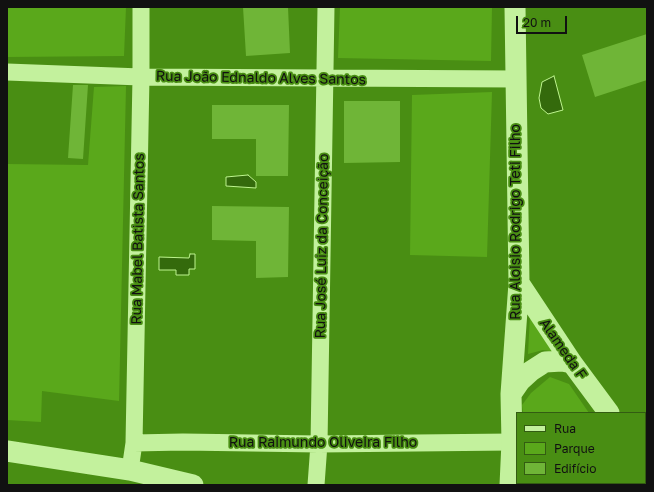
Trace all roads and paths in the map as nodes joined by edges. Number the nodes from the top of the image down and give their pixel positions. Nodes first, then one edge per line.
1 (141, 7) edge
2 (326, 7) edge
3 (515, 7) edge
4 (7, 72) edge
5 (141, 77) junction
6 (325, 79) junction
7 (516, 80) junction
8 (519, 283) junction
9 (572, 363) junction
10 (511, 394) junction
11 (608, 412) edge
12 (512, 442) junction
13 (134, 443) junction
14 (319, 444) junction
15 (7, 451) edge
16 (130, 470) junction
17 (194, 485) edge
18 (316, 485) edge
19 (510, 485) edge

1 - 5 street, Rua Mabel Batista Santos
2 - 6 street, Rua José Luiz da Conceição
3 - 7 street, Rua Aloisio Rodrigo Teti Filho
4 - 5 street, Rua João Ednaldo Alves Santos
5 - 6 street, Rua João Ednaldo Alves Santos
5 - 13 street, Rua Mabel Batista Santos
6 - 7 street, Rua João Ednaldo Alves Santos
6 - 14 street, Rua José Luiz da Conceição
7 - 8 street, Rua Aloisio Rodrigo Teti Filho
8 - 9 street, Alameda F
8 - 10 street, Rua Aloisio Rodrigo Teti Filho
9 - 10 street
9 - 11 street, Alameda F
10 - 12 street, Rua Aloisio Rodrigo Teti Filho
12 - 14 street, Rua Raimundo Oliveira Filho
12 - 19 street, Rua Aloisio Rodrigo Teti Filho
13 - 14 street, Rua Raimundo Oliveira Filho
13 - 16 street, Rua Mabel Batista Santos
14 - 18 street, Rua José Luiz da Conceição
15 - 16 street
16 - 17 street

